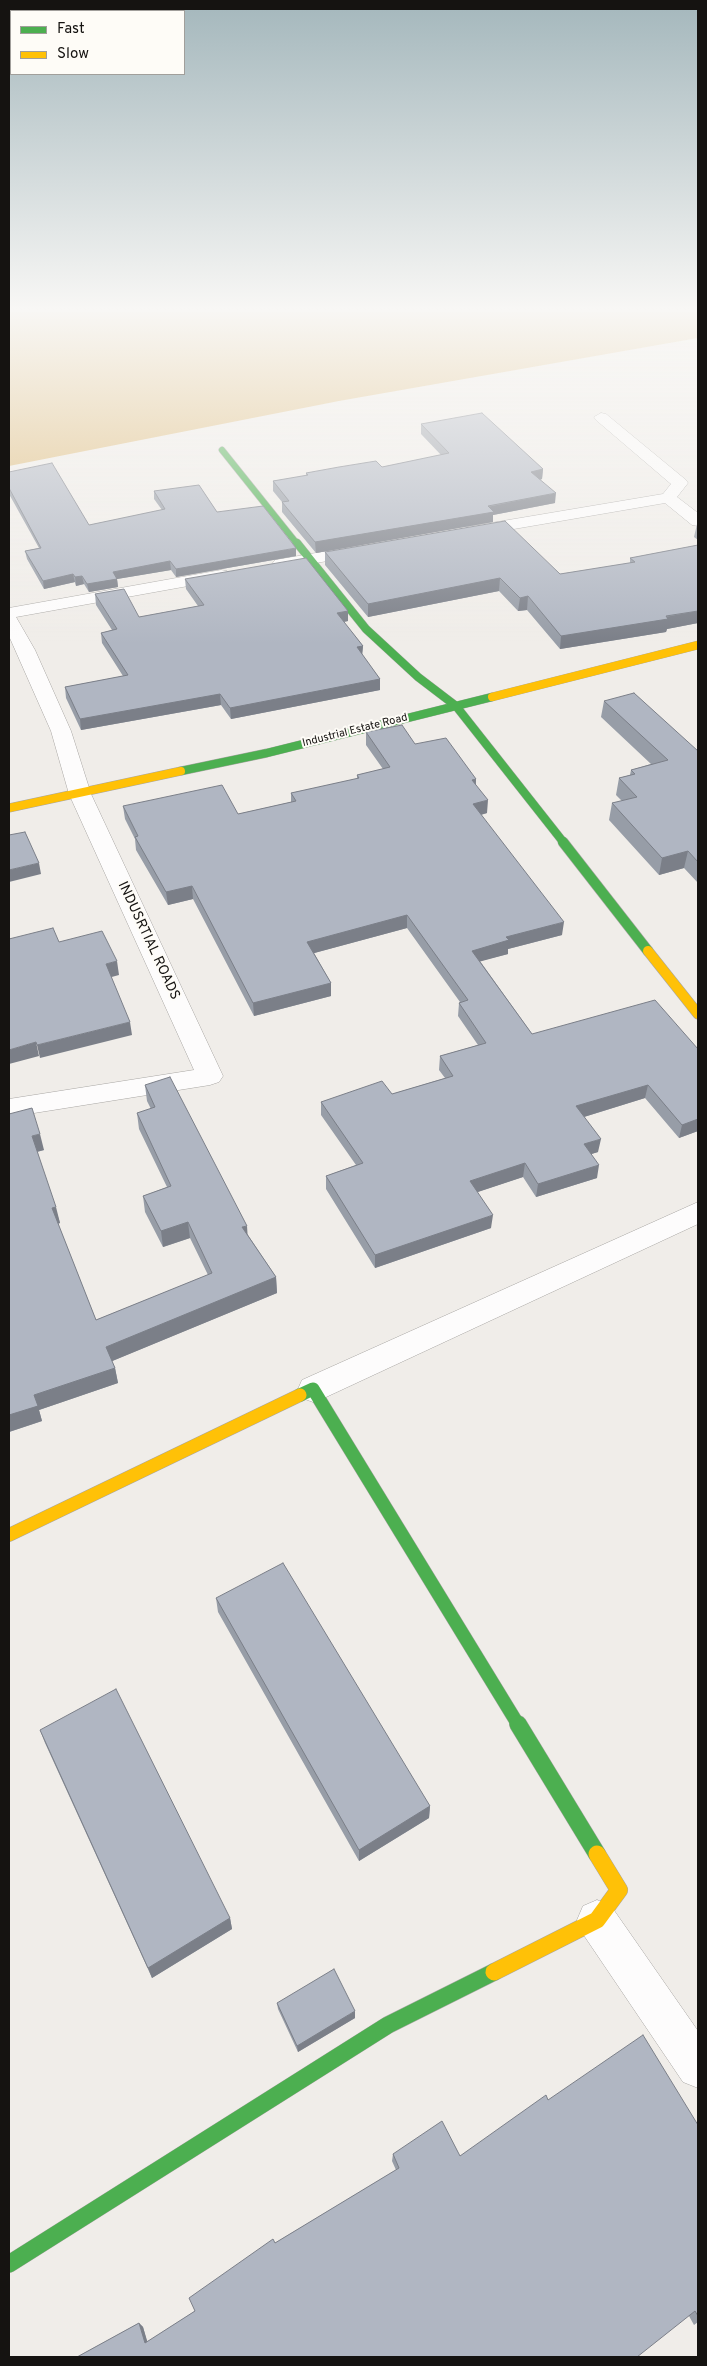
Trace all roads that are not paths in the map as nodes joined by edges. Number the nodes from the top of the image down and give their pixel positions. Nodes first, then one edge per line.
1 (608, 422) edge
2 (222, 450) dead end
3 (668, 498) junction
4 (698, 521) edge
5 (454, 534) edge
6 (377, 548) edge
7 (309, 559) junction
8 (260, 568) edge
9 (241, 572) edge
10 (9, 613) edge
11 (9, 620) edge
12 (698, 645) edge
13 (456, 706) junction
14 (80, 794) junction
15 (9, 808) edge
16 (698, 1014) edge
17 (9, 1108) edge
18 (698, 1212) edge
19 (313, 1388) junction
20 (9, 1535) edge
21 (597, 1920) junction
22 (698, 2067) edge
23 (9, 2264) edge

1 - 3 street
2 - 7 street
3 - 4 street
3 - 5 street
6 - 7 street
7 - 8 street
7 - 13 street
9 - 10 street
11 - 14 street, INDUSRTIAL ROADS
12 - 13 street, Industrial Estate Road
13 - 14 street, Industrial Estate Road
13 - 16 street
14 - 15 street, Industrial Estate Road
14 - 17 street, INDUSRTIAL ROADS
18 - 19 street
19 - 20 street
19 - 21 street
21 - 22 street
21 - 23 street

